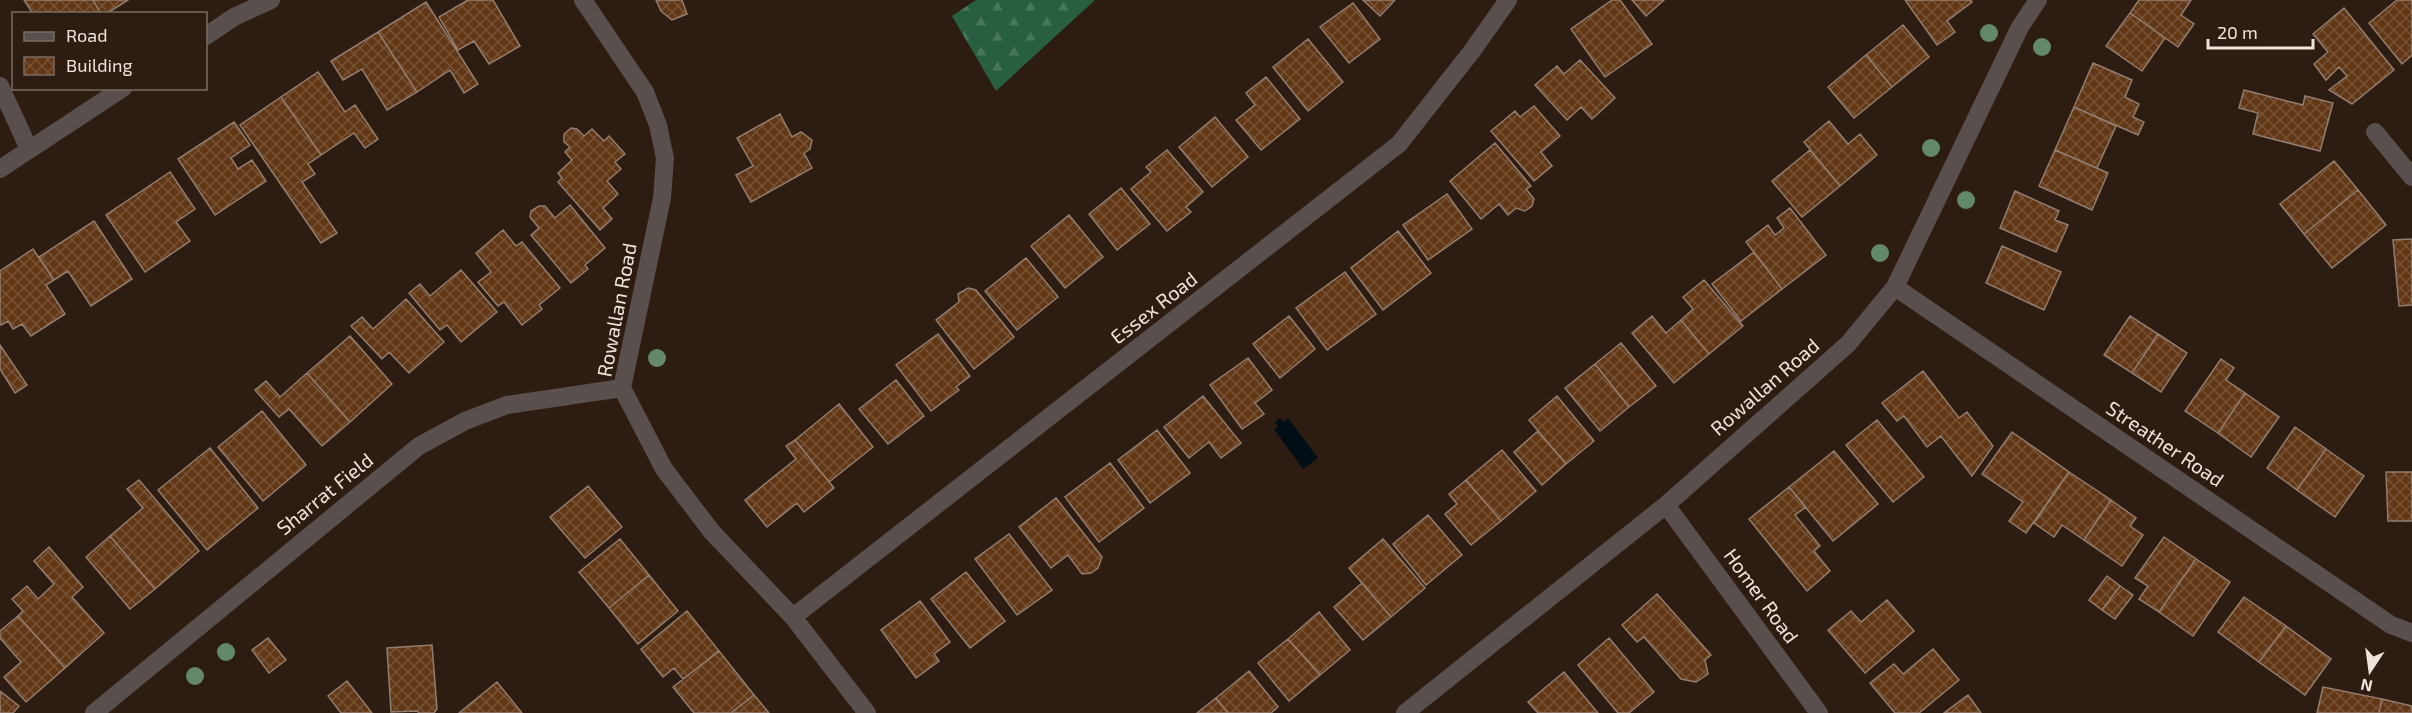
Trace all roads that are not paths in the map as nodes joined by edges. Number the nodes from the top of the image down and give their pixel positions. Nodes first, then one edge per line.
1 (272, 0) edge
2 (583, 0) edge
3 (1508, 0) edge
4 (2038, 0) edge
5 (207, 35) edge
6 (0, 86) edge
7 (120, 90) edge
8 (2375, 132) dead end
9 (29, 149) junction
10 (2405, 155) edge
11 (0, 169) edge
12 (2412, 177) edge
13 (1895, 287) junction
14 (622, 388) junction
15 (1666, 505) junction
16 (793, 617) junction
17 (2412, 633) edge
18 (94, 713) edge
19 (867, 713) edge
20 (1405, 713) edge
21 (1819, 713) edge

1 - 5 street
2 - 14 street, Rowallan Road
3 - 16 street, Essex Road
4 - 13 street, Rowallan Road
6 - 9 street
7 - 9 street
8 - 10 street
9 - 11 street
10 - 12 street
13 - 15 street, Rowallan Road
13 - 17 street, Streather Road
14 - 16 street, Rowallan Road
14 - 18 street, Sharrat Field
15 - 20 street, Rowallan Road
15 - 21 street, Homer Road
16 - 19 street, Rowallan Road

